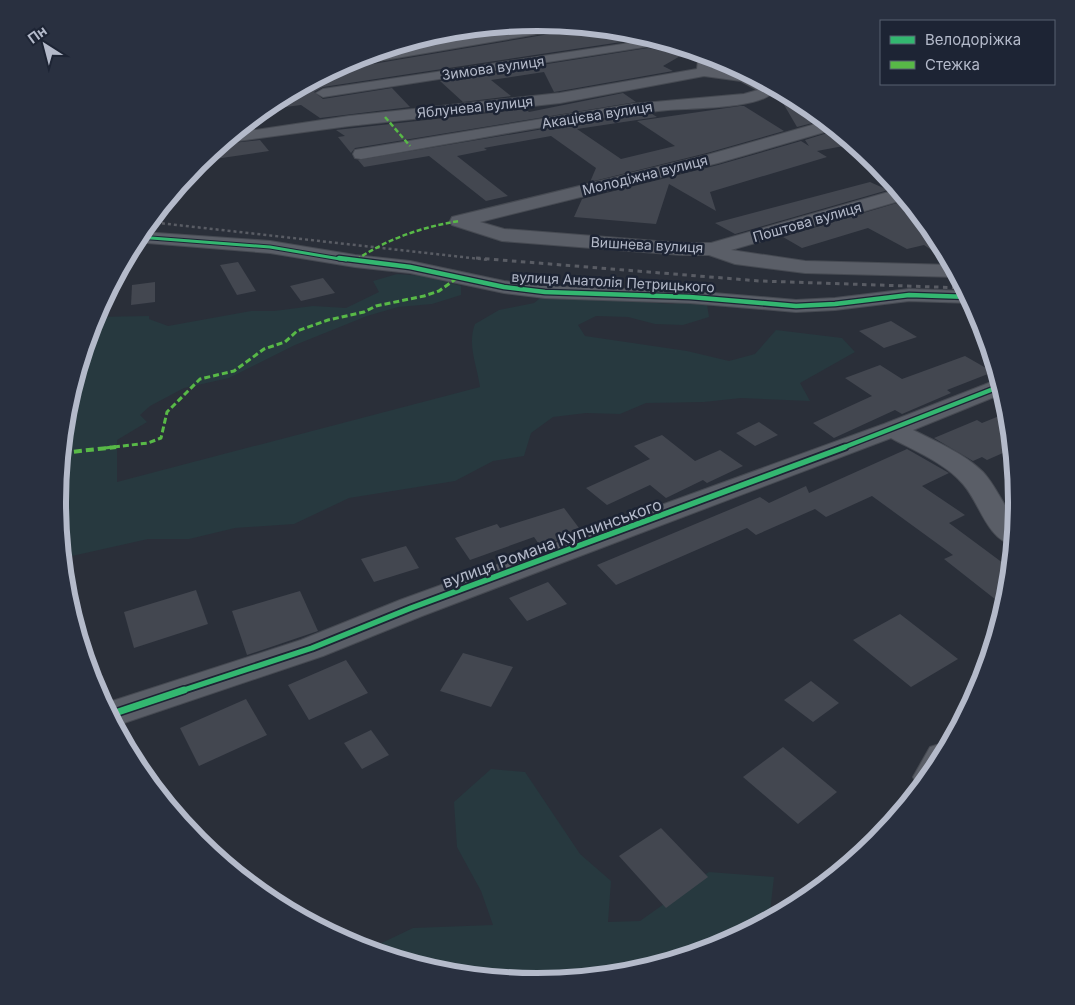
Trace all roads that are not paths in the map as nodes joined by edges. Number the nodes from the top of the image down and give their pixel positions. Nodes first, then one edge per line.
1 (530, 31) edge
2 (648, 44) edge
3 (388, 55) edge
4 (705, 62) edge
5 (704, 72) junction
6 (744, 79) edge
7 (316, 87) edge
8 (765, 90) edge
9 (322, 93) junction
10 (349, 121) junction
11 (822, 127) edge
12 (241, 137) edge
13 (360, 154) dead end
14 (895, 196) edge
15 (460, 220) joint
16 (148, 238) edge
17 (712, 249) junction
18 (948, 271) edge
19 (962, 298) edge
20 (995, 389) edge
21 (894, 429) junction
22 (1008, 529) edge
23 (116, 713) edge

1 - 3 street
2 - 9 street, Зимова вулиця
4 - 5 street
5 - 6 street, Акацієва вулиця
5 - 10 street, Яблунева вулиця
7 - 9 street
8 - 13 street, Акацієва вулиця
9 - 10 street
10 - 12 street, Яблунева вулиця
11 - 15 street, Молодіжна вулиця
14 - 17 street, Поштова вулиця
15 - 17 street, Вишнева вулиця
16 - 19 street, вулиця Анатолія Петрицького
17 - 18 street, Вишнева вулиця
20 - 21 street, вулиця Романа Купчинського
21 - 22 street
21 - 23 street, вулиця Романа Купчинського

